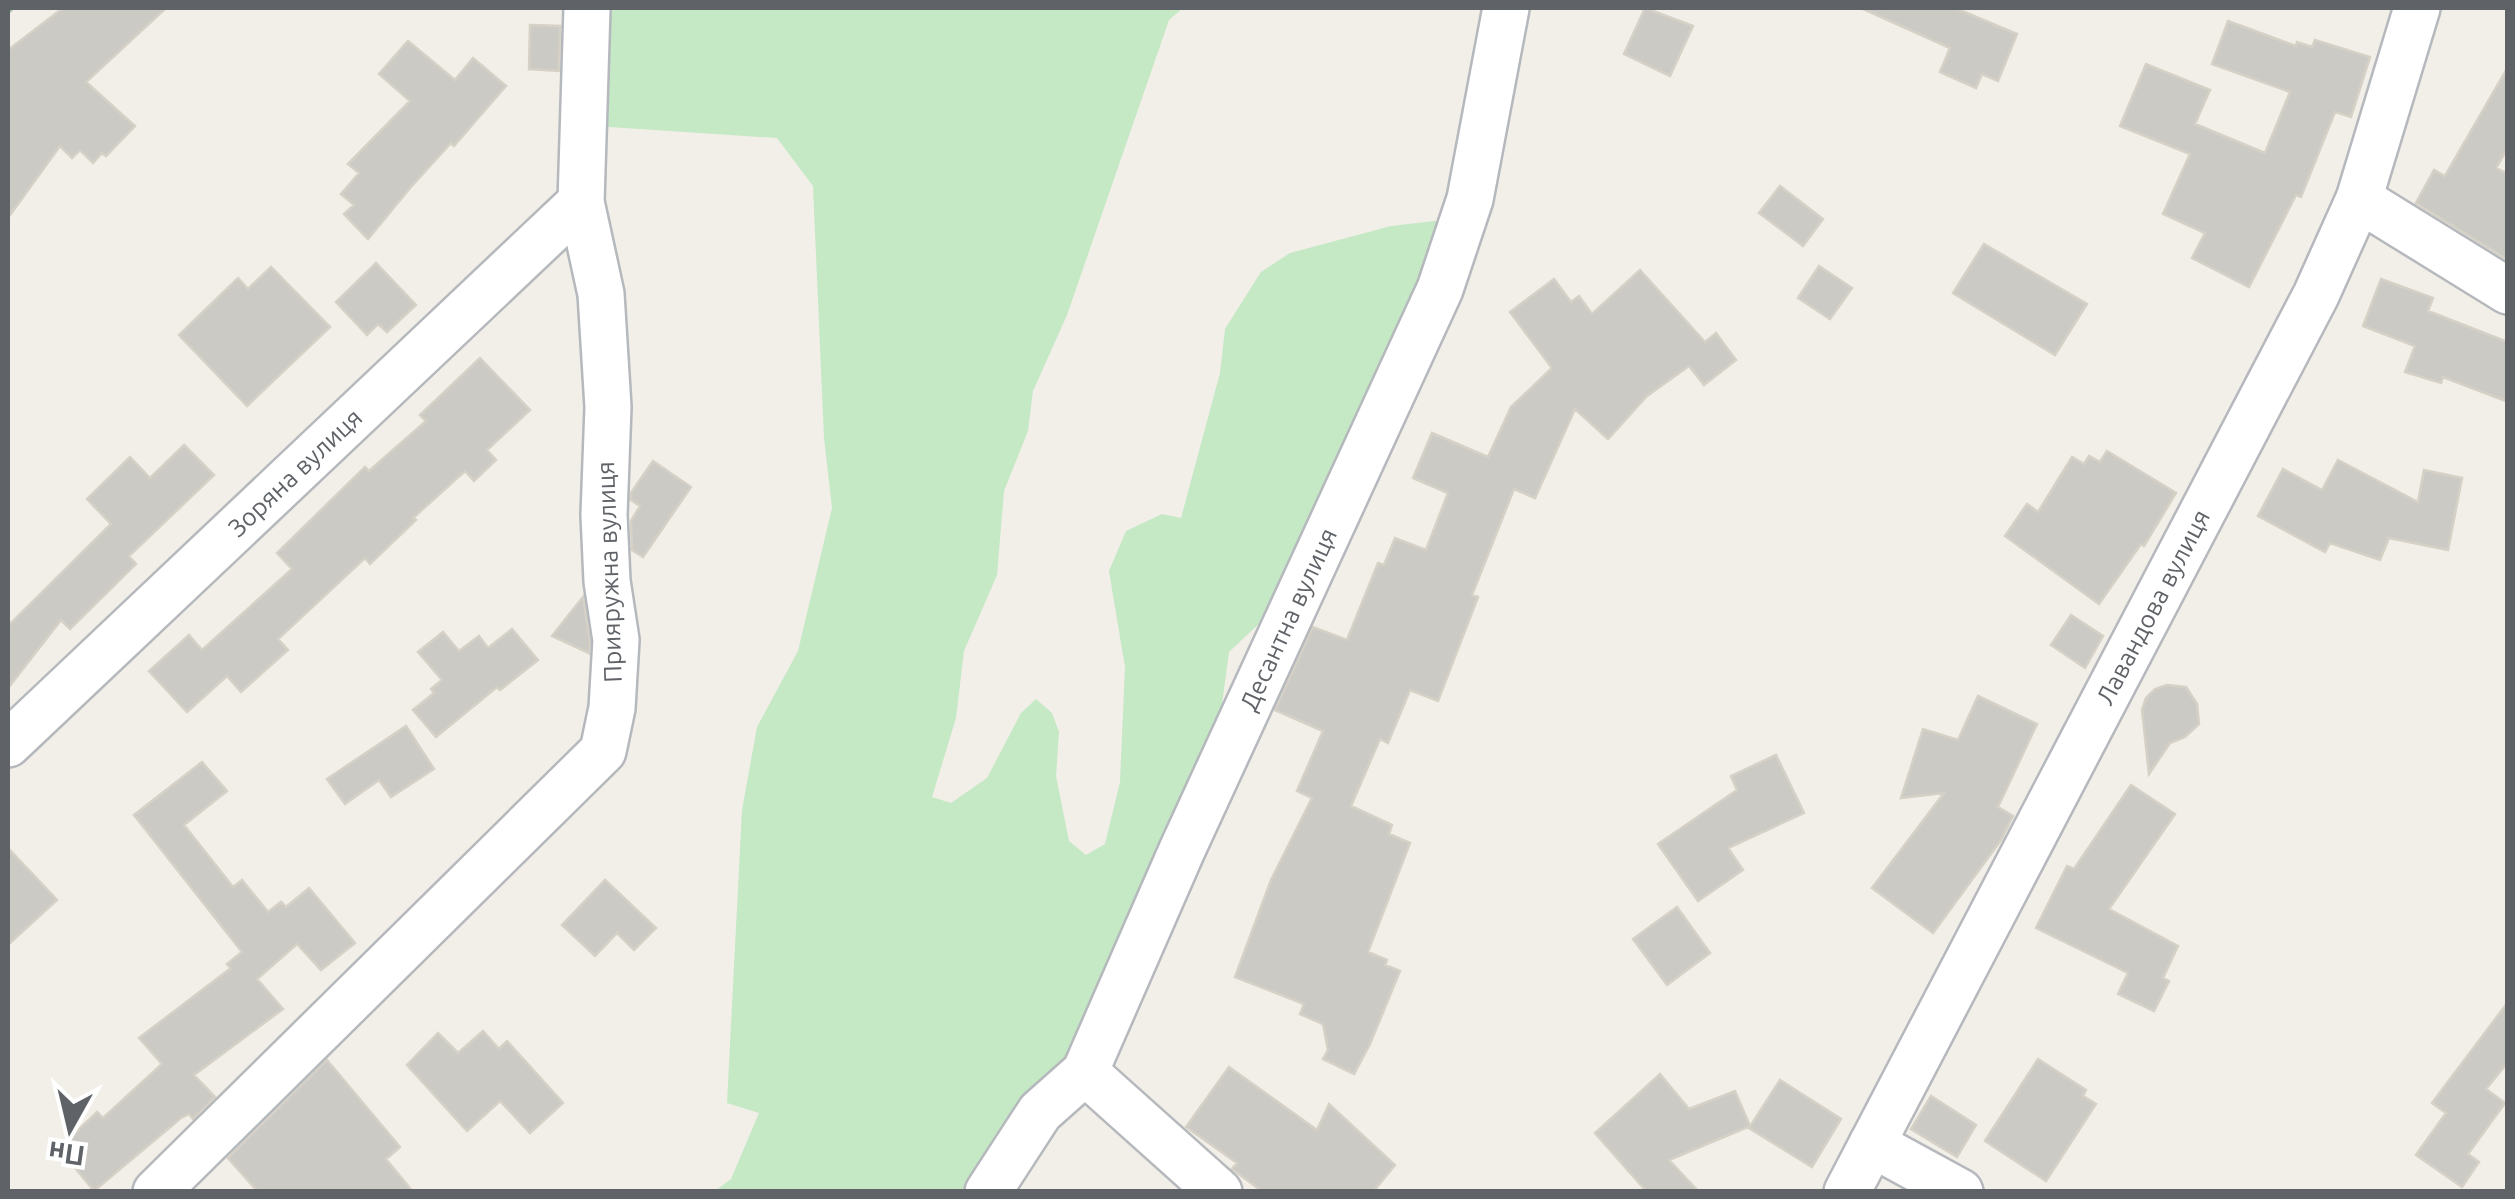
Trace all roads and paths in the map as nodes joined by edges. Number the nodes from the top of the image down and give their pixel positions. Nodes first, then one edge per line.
1 (587, 8) edge
2 (1506, 8) edge
3 (2416, 8) edge
4 (2359, 199) junction
5 (581, 202) junction
6 (2508, 290) edge
7 (8, 744) edge
8 (1085, 1072) junction
9 (1872, 1144) junction
10 (156, 1192) edge
11 (988, 1192) edge
12 (1219, 1192) edge
13 (1847, 1192) edge
14 (1960, 1192) edge

1 - 5 street, Прияружна вулиця
2 - 8 street, Десантна вулиця
3 - 4 street, Лавандова вулиця
4 - 6 street
4 - 9 street, Лавандова вулиця
5 - 7 street, Зоряна вулиця
5 - 10 street, Прияружна вулиця
8 - 11 street, Десантна вулиця
8 - 12 street
9 - 13 street, Лавандова вулиця
9 - 14 street

